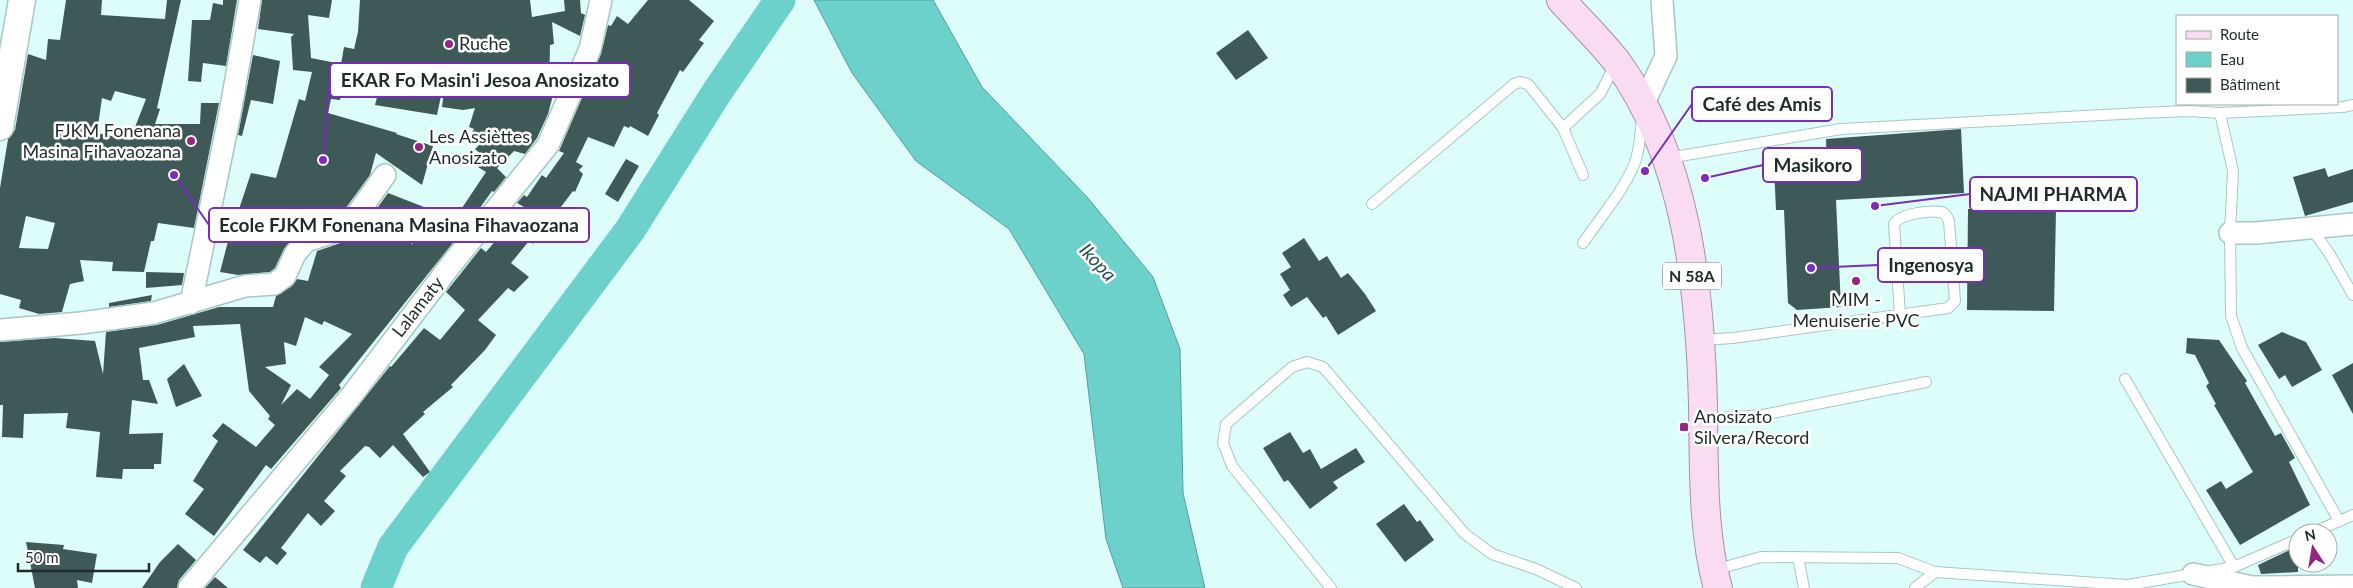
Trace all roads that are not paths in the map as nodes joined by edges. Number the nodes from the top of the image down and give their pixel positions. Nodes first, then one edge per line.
1 (22, 0) edge
2 (250, 0) edge
3 (601, 0) edge
4 (1561, 0) edge
5 (1662, 0) edge
6 (1616, 61) junction
7 (2353, 104) edge
8 (1643, 105) junction
9 (2220, 114) junction
10 (0, 127) edge
11 (1563, 128) junction
12 (1666, 158) junction
13 (385, 174) dead end
14 (1583, 175) dead end
15 (1372, 204) dead end
16 (2353, 224) edge
17 (2311, 228) junction
18 (2230, 232) junction
19 (1583, 243) dead end
20 (2353, 295) edge
21 (191, 303) junction
22 (1900, 315) junction
23 (0, 330) edge
24 (1701, 340) junction
25 (2125, 379) dead end
26 (1926, 382) dead end
27 (1703, 419) junction
28 (2353, 514) edge
29 (2339, 521) junction
30 (2334, 523) edge
31 (2288, 543) edge
32 (1798, 557) junction
33 (2234, 567) junction
34 (1935, 572) junction
35 (2193, 574) junction
36 (1716, 579) edge
37 (2353, 586) edge
38 (189, 588) edge
39 (1331, 588) edge
40 (1576, 588) edge
41 (1804, 588) edge
42 (1915, 588) edge

1 - 10 street
2 - 21 street
3 - 38 street, Lalamaty
4 - 6 main road, N 58A
5 - 8 street
6 - 8 main road, N 58A
6 - 11 lane
7 - 9 lane
8 - 12 main road, N 58A
8 - 19 lane
9 - 12 lane
9 - 18 lane
11 - 14 lane
11 - 15 lane
12 - 24 main road, N 58A
13 - 21 street
16 - 17 street
17 - 18 street
17 - 20 lane
18 - 29 lane
21 - 23 street
22 - 22 lane
22 - 24 lane
24 - 27 main road, N 58A
25 - 33 lane
26 - 27 lane
27 - 36 main road, N 58A
28 - 29 lane
29 - 30 lane
31 - 33 lane
32 - 34 lane
32 - 36 lane
32 - 41 lane
33 - 35 lane
34 - 35 lane
34 - 42 lane
35 - 37 street
39 - 40 lane

